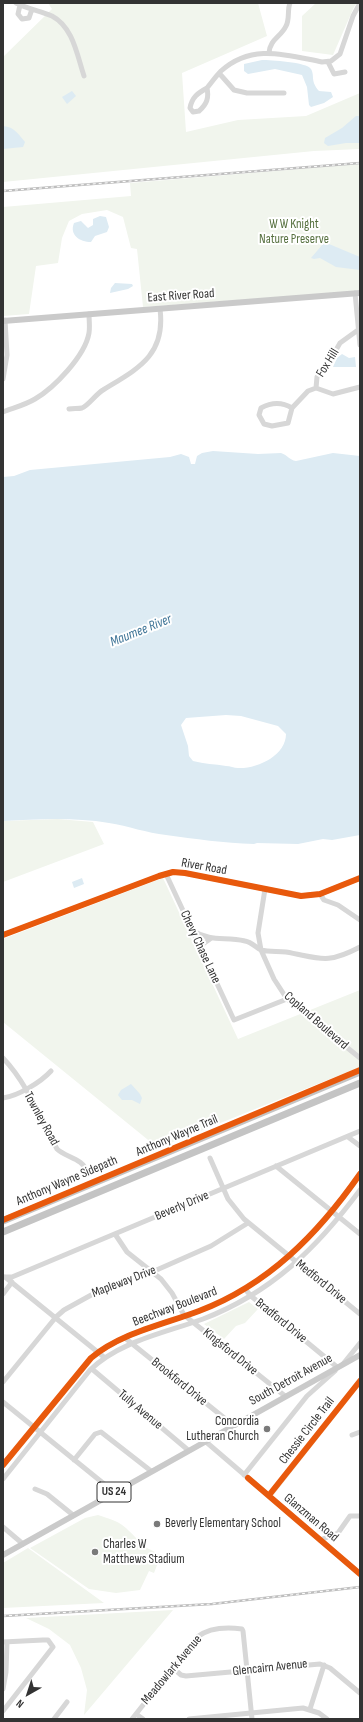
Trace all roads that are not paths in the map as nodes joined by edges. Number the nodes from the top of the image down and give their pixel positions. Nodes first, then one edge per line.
1 (290, 3) edge
2 (360, 3) edge
3 (18, 4) edge
4 (32, 9) junction
5 (269, 53) junction
6 (328, 62) junction
7 (345, 72) dead end
8 (219, 73) junction
9 (84, 76) dead end
10 (207, 88) junction
11 (284, 93) dead end
12 (358, 293) edge
13 (160, 309) junction
14 (88, 314) junction
15 (4, 320) edge
16 (358, 330) junction
17 (350, 336) junction
18 (360, 340) edge
19 (360, 345) edge
20 (5, 355) edge
21 (3, 379) edge
22 (360, 387) edge
23 (316, 388) junction
24 (292, 408) junction
25 (69, 409) dead end
26 (3, 412) edge
27 (166, 874) junction
28 (360, 878) edge
29 (265, 890) junction
30 (320, 894) junction
31 (360, 920) edge
32 (191, 930) junction
33 (258, 933) junction
34 (3, 935) edge
35 (210, 939) junction
36 (247, 941) junction
37 (360, 947) edge
38 (201, 950) junction
39 (261, 950) junction
40 (281, 991) junction
41 (287, 999) junction
42 (275, 1004) junction
43 (3, 1058) edge
44 (360, 1058) edge
45 (51, 1071) dead end
46 (360, 1072) edge
47 (360, 1079) edge
48 (360, 1083) edge
49 (25, 1089) junction
50 (330, 1096) junction
51 (3, 1098) edge
52 (360, 1131) edge
53 (348, 1136) junction
54 (360, 1146) edge
55 (210, 1158) dead end
56 (276, 1166) junction
57 (86, 1171) dead end
58 (360, 1174) edge
59 (223, 1188) junction
60 (360, 1190) edge
61 (332, 1211) junction
62 (339, 1217) junction
63 (3, 1221) edge
64 (248, 1223) junction
65 (3, 1232) edge
66 (115, 1234) junction
67 (360, 1234) edge
68 (290, 1257) junction
69 (297, 1262) junction
70 (152, 1272) junction
71 (4, 1277) edge
72 (12, 1282) junction
73 (245, 1289) junction
74 (4, 1291) edge
75 (250, 1296) junction
76 (360, 1314) edge
77 (185, 1316) junction
78 (56, 1317) junction
79 (193, 1322) junction
80 (125, 1338) junction
81 (360, 1343) edge
82 (132, 1344) junction
83 (98, 1352) junction
84 (360, 1355) edge
85 (105, 1358) junction
86 (340, 1366) junction
87 (92, 1369) junction
88 (3, 1382) edge
89 (298, 1389) junction
90 (285, 1396) junction
91 (305, 1397) junction
92 (3, 1402) edge
93 (233, 1425) junction
94 (34, 1427) junction
95 (40, 1432) junction
96 (360, 1432) edge
97 (352, 1435) dead end
98 (204, 1441) junction
99 (188, 1450) junction
100 (74, 1460) junction
101 (3, 1465) edge
102 (151, 1471) junction
103 (244, 1475) junction
104 (3, 1479) edge
105 (34, 1489) dead end
106 (114, 1492) junction
107 (73, 1515) junction
108 (360, 1516) edge
109 (3, 1527) edge
110 (320, 1540) junction
111 (23, 1544) junction
112 (3, 1555) edge
113 (360, 1574) edge
114 (5, 1642) edge
115 (324, 1665) junction
116 (173, 1668) junction
117 (247, 1670) junction
118 (3, 1689) edge
119 (360, 1693) edge
120 (67, 1702) dead end
121 (310, 1709) junction
122 (3, 1711) edge
123 (251, 1713) junction
124 (136, 1714) junction
125 (54, 1719) edge
126 (132, 1719) edge
127 (143, 1719) edge
128 (189, 1719) edge
129 (252, 1719) edge
130 (327, 1719) edge

1 - 5 street
2 - 6 street
3 - 4 street
3 - 4 street
4 - 9 street
5 - 6 street
5 - 8 street
6 - 7 street
8 - 10 street
8 - 11 street
10 - 10 street
12 - 13 main road, East River Road
12 - 16 street
13 - 14 main road, East River Road
13 - 25 street
14 - 15 main road, East River Road
14 - 26 street
15 - 20 street
16 - 17 street, Fox Hill
16 - 18 street
17 - 18 street, Fox Hill
17 - 23 street, Fox Hill
18 - 19 street
20 - 21 street
22 - 23 street
23 - 24 street, Fox Hill
24 - 24 street, Fox Hill
27 - 29 street, River Road
27 - 32 street, Chevy Chase Lane
27 - 34 street, River Road
28 - 30 street, River Road
29 - 30 street, River Road
29 - 33 street, Copland Boulevard
30 - 31 street
32 - 35 street
32 - 38 street, Chevy Chase Lane
33 - 36 street
33 - 39 street, Copland Boulevard
35 - 36 street
35 - 38 street
36 - 39 street
37 - 39 street
38 - 42 street, Chevy Chase Lane
39 - 40 street, Copland Boulevard
40 - 41 street, Copland Boulevard
40 - 42 street
41 - 42 street
41 - 44 street, Copland Boulevard
43 - 49 street, Townley Road
45 - 49 street
46 - 63 highway, Anthony Wayne Trail
47 - 50 highway
48 - 50 highway, Anthony Wayne Trail
49 - 51 street
49 - 57 street, Townley Road
50 - 65 highway, Anthony Wayne Trail
52 - 53 street, Beverly Drive
53 - 54 street
53 - 56 street, Beverly Drive
55 - 59 street, Medford Drive
56 - 59 street, Beverly Drive
56 - 61 street
58 - 61 street, Beechway Boulevard
59 - 64 street, Medford Drive
59 - 66 street, Beverly Drive
60 - 62 street, Beechway Boulevard
61 - 62 street
61 - 68 street, Beechway Boulevard
62 - 67 street
62 - 69 street, Beechway Boulevard
64 - 68 street, Medford Drive
64 - 70 street, Mapleway Drive
66 - 70 street, Kingsford Drive
66 - 71 street, Beverly Drive
68 - 69 street, Medford Drive
68 - 73 street, Beechway Boulevard
69 - 75 street, Beechway Boulevard
69 - 76 street, Medford Drive
70 - 77 street, Kingsford Drive
70 - 78 street, Mapleway Drive
71 - 72 street
72 - 74 street
72 - 78 street
73 - 75 street, Bradford Drive
73 - 77 street, Beechway Boulevard
75 - 79 street, Beechway Boulevard
75 - 86 street, Bradford Drive
77 - 79 street, Kingsford Drive
77 - 80 street, Beechway Boulevard
78 - 83 street
78 - 88 street, Mapleway Drive
79 - 82 street, Beechway Boulevard
79 - 90 street, Kingsford Drive
80 - 82 street, Brookford Drive
80 - 83 street, Beechway Boulevard
81 - 86 street
82 - 85 street, Beechway Boulevard
82 - 93 street, Brookford Drive
83 - 85 street
83 - 94 street, Beechway Boulevard
84 - 86 main road, South Detroit Avenue / US 24
85 - 87 street, Beechway Boulevard
86 - 89 main road, South Detroit Avenue / US 24
86 - 91 street
87 - 95 street, Beechway Boulevard
87 - 99 street, Tully Avenue
89 - 90 main road, South Detroit Avenue / US 24
89 - 91 street
90 - 93 main road, South Detroit Avenue / US 24
91 - 103 street
92 - 94 street
93 - 98 main road, South Detroit Avenue / US 24
94 - 95 street
94 - 101 street, Beechway Boulevard
95 - 100 street
95 - 104 street, Beechway Boulevard
96 - 97 street
98 - 99 main road, South Detroit Avenue / US 24
98 - 103 street, Glanzman Road
99 - 102 main road, South Detroit Avenue / US 24
100 - 102 street
100 - 106 street
102 - 106 main road, South Detroit Avenue / US 24
103 - 110 street, Glanzman Road
105 - 107 street
106 - 107 main road, South Detroit Avenue / US 24
107 - 111 main road, South Detroit Avenue / US 24
108 - 110 street
109 - 111 street
110 - 113 street, Glanzman Road
111 - 112 main road, South Detroit Avenue / US 24
114 - 118 street
114 - 122 street
115 - 117 street, Glencairn Avenue
115 - 119 street, Glencairn Avenue
115 - 121 street
116 - 117 street, Glencairn Avenue
116 - 117 street, Meadowlark Avenue
116 - 124 street, Meadowlark Avenue
117 - 123 street
120 - 125 street
121 - 123 street
121 - 130 street
123 - 128 street
123 - 129 street
124 - 126 street, Meadowlark Avenue
124 - 127 street

